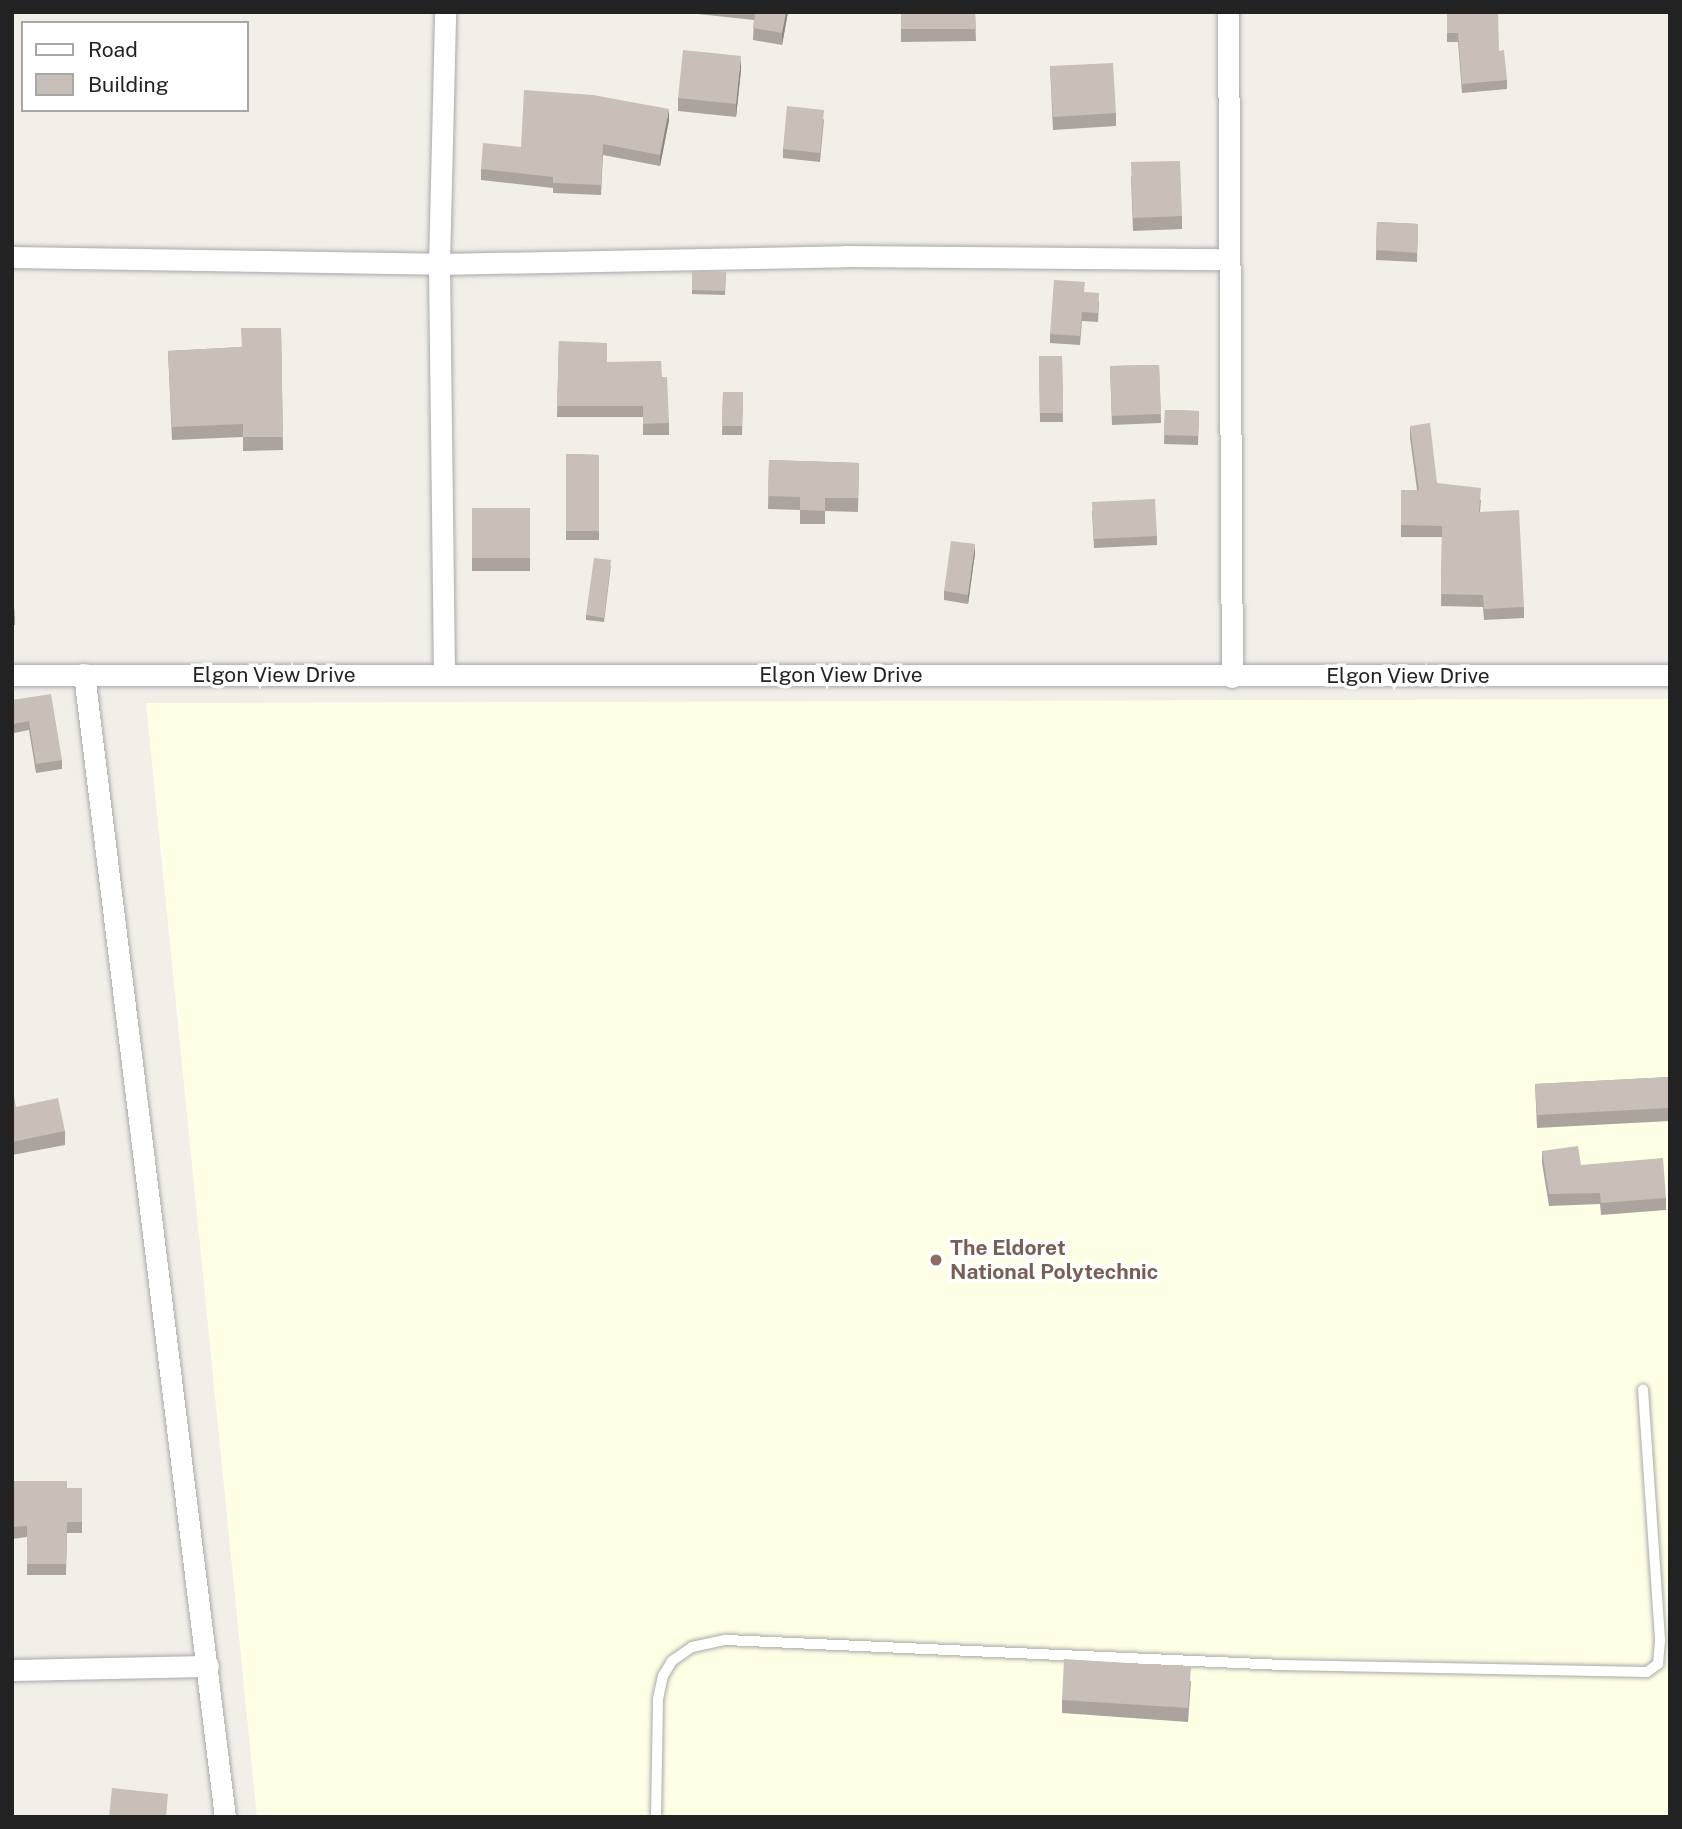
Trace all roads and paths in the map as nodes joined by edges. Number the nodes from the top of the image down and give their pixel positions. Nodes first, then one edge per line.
1 (445, 12) edge
2 (1228, 12) edge
3 (12, 257) edge
4 (1227, 259) junction
5 (439, 264) junction
6 (84, 674) junction
7 (12, 675) edge
8 (444, 675) junction
9 (1670, 675) edge
10 (1232, 677) junction
11 (1643, 1390) dead end
12 (208, 1666) junction
13 (12, 1670) edge
14 (225, 1817) edge
15 (656, 1817) edge

1 - 5 street
2 - 4 street
3 - 5 street
4 - 5 street
4 - 10 street
5 - 8 street
6 - 7 street, Elgon View Drive
6 - 8 street, Elgon View Drive
6 - 12 street
8 - 10 street, Elgon View Drive
9 - 10 street, Elgon View Drive
11 - 15 lane
12 - 13 street
12 - 14 street

